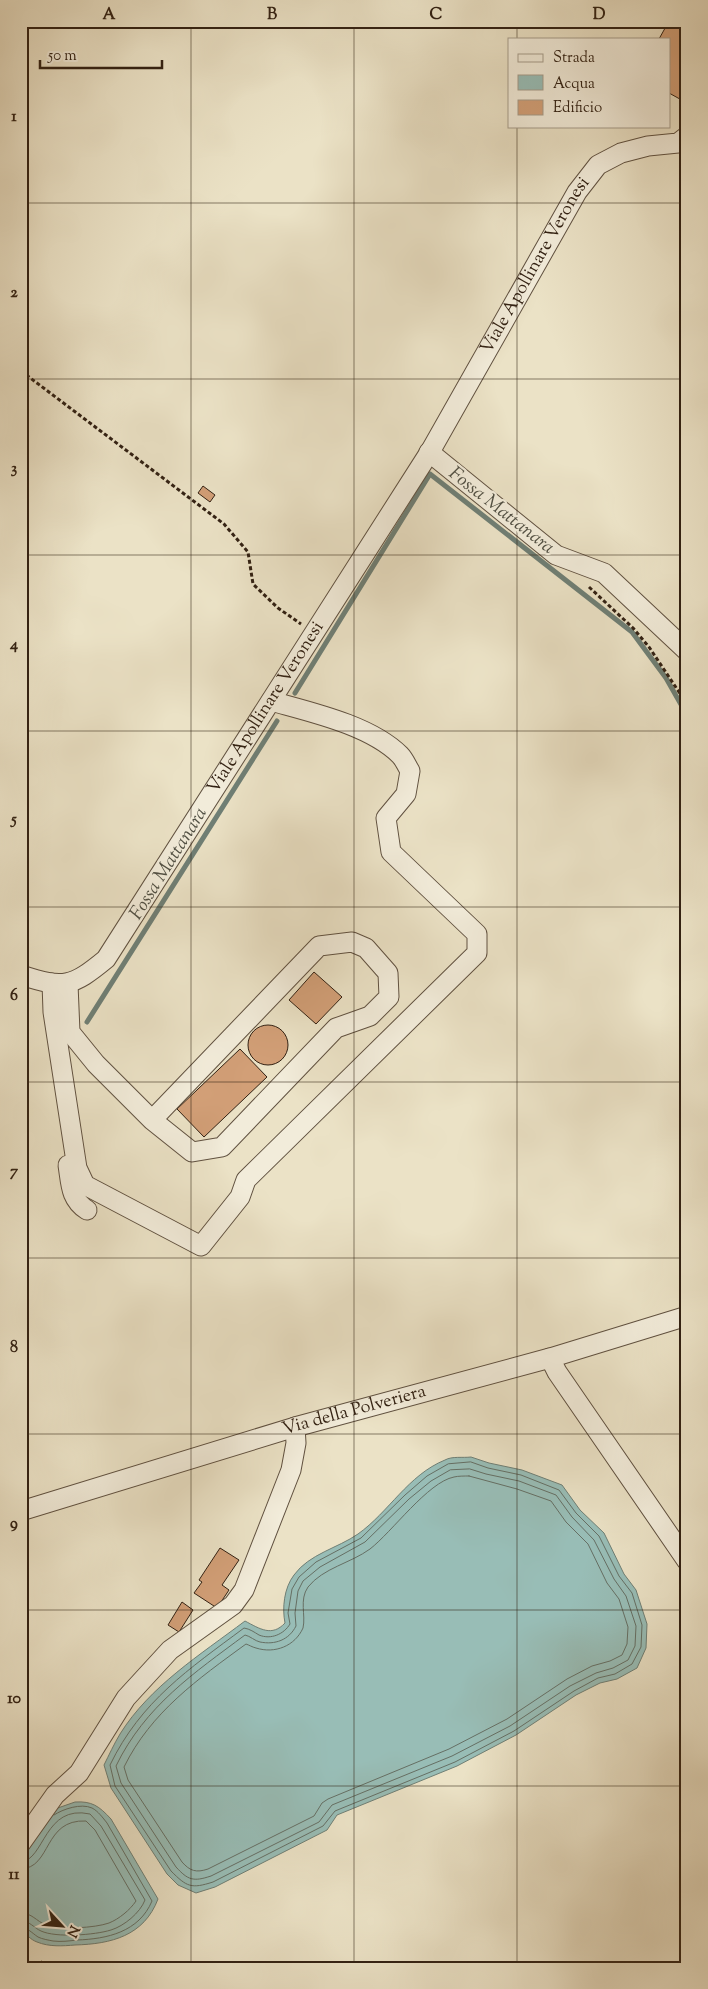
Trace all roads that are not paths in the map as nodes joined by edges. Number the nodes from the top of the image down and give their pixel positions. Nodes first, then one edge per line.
1 (687, 136) edge
2 (429, 452) junction
3 (687, 651) edge
4 (271, 701) junction
5 (21, 975) edge
6 (60, 983) junction
7 (53, 1012) junction
8 (152, 1120) junction
9 (87, 1210) dead end
10 (687, 1316) edge
11 (550, 1358) junction
12 (295, 1427) junction
13 (21, 1511) edge
14 (687, 1561) edge
15 (21, 1843) edge

1 - 2 street, Viale Apollinare Veronesi
2 - 3 street
2 - 4 street, Viale Apollinare Veronesi
4 - 6 street, Viale Apollinare Veronesi
4 - 7 street
5 - 6 street
6 - 7 street
6 - 8 street
7 - 9 street
8 - 8 street
10 - 11 street, Via della Polveriera
11 - 12 street, Via della Polveriera
11 - 14 street
12 - 13 street, Via della Polveriera
12 - 15 street

